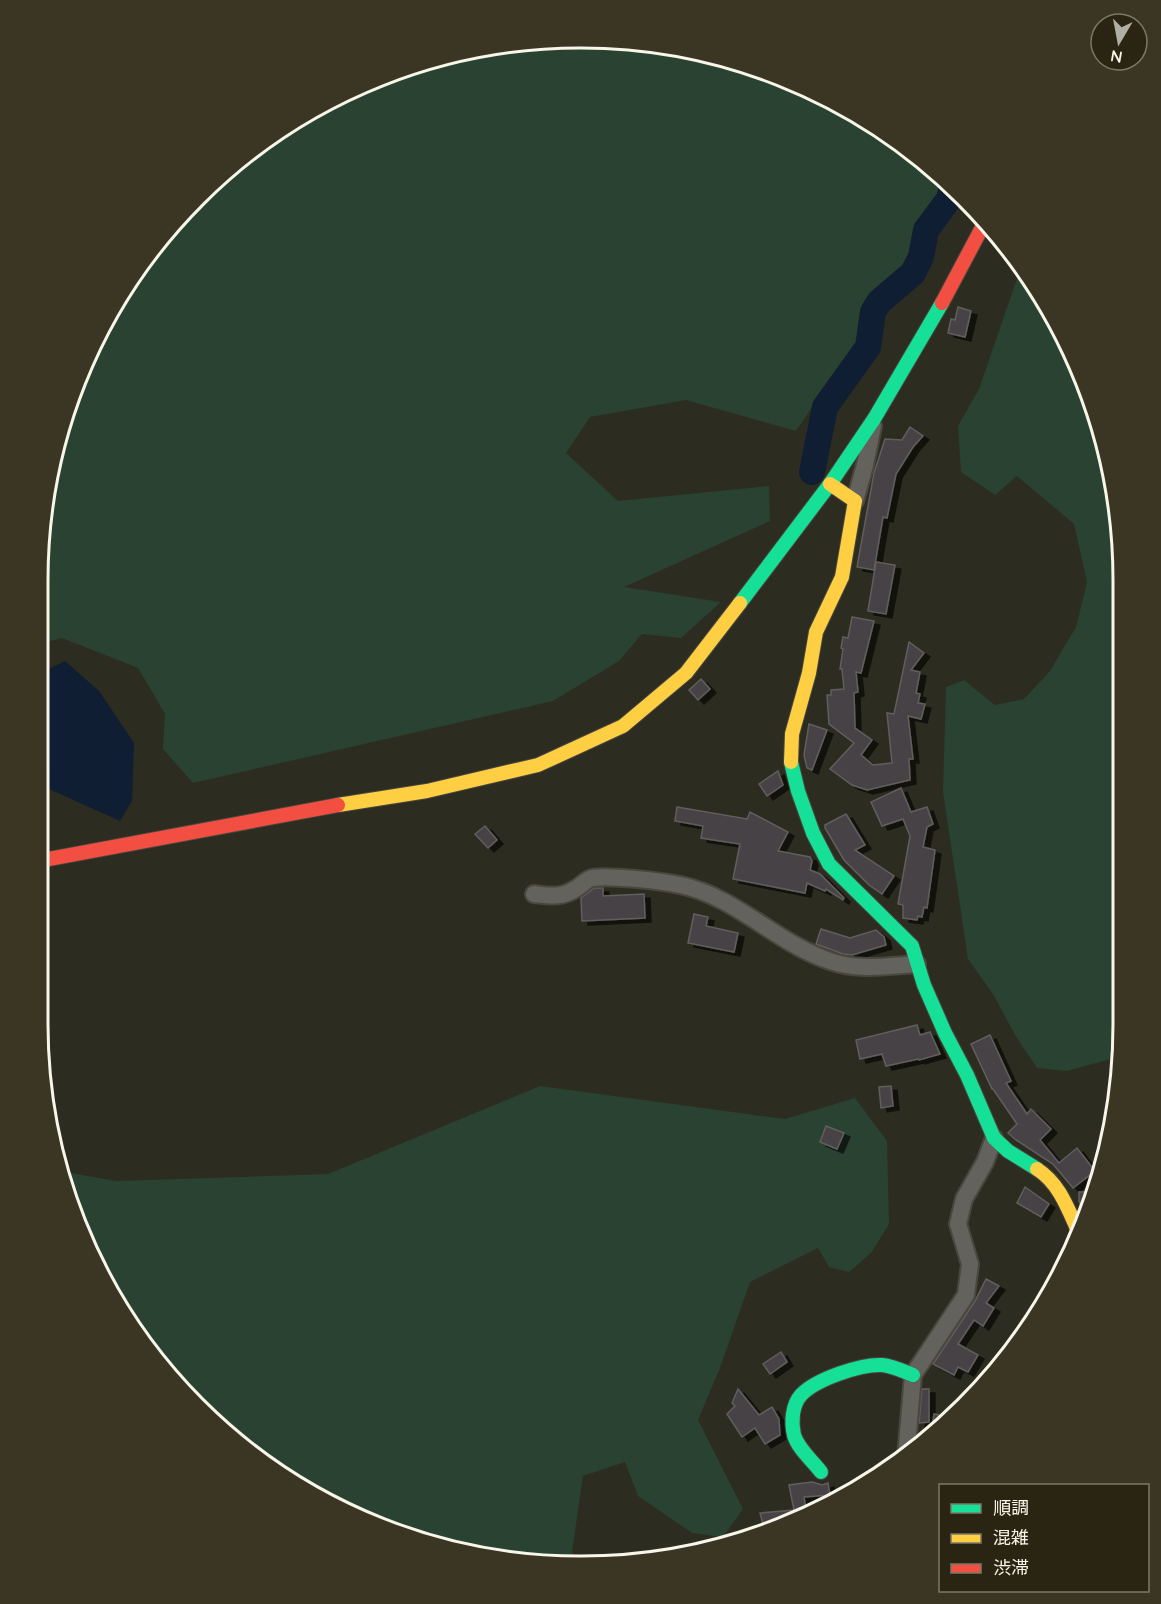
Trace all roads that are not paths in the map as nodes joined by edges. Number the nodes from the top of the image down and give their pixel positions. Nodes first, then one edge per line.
1 (981, 229) edge
2 (874, 418) junction
3 (830, 484) junction
4 (855, 501) junction
5 (48, 859) edge
6 (534, 894) dead end
7 (917, 964) junction
8 (994, 1138) junction
9 (1074, 1222) edge
10 (913, 1375) junction
11 (907, 1444) edge
12 (821, 1472) dead end

1 - 2 street
2 - 3 street
2 - 4 street
3 - 4 street
3 - 5 street
4 - 7 street
6 - 7 street
7 - 8 street
8 - 9 street
8 - 10 street
10 - 11 street
10 - 12 street

